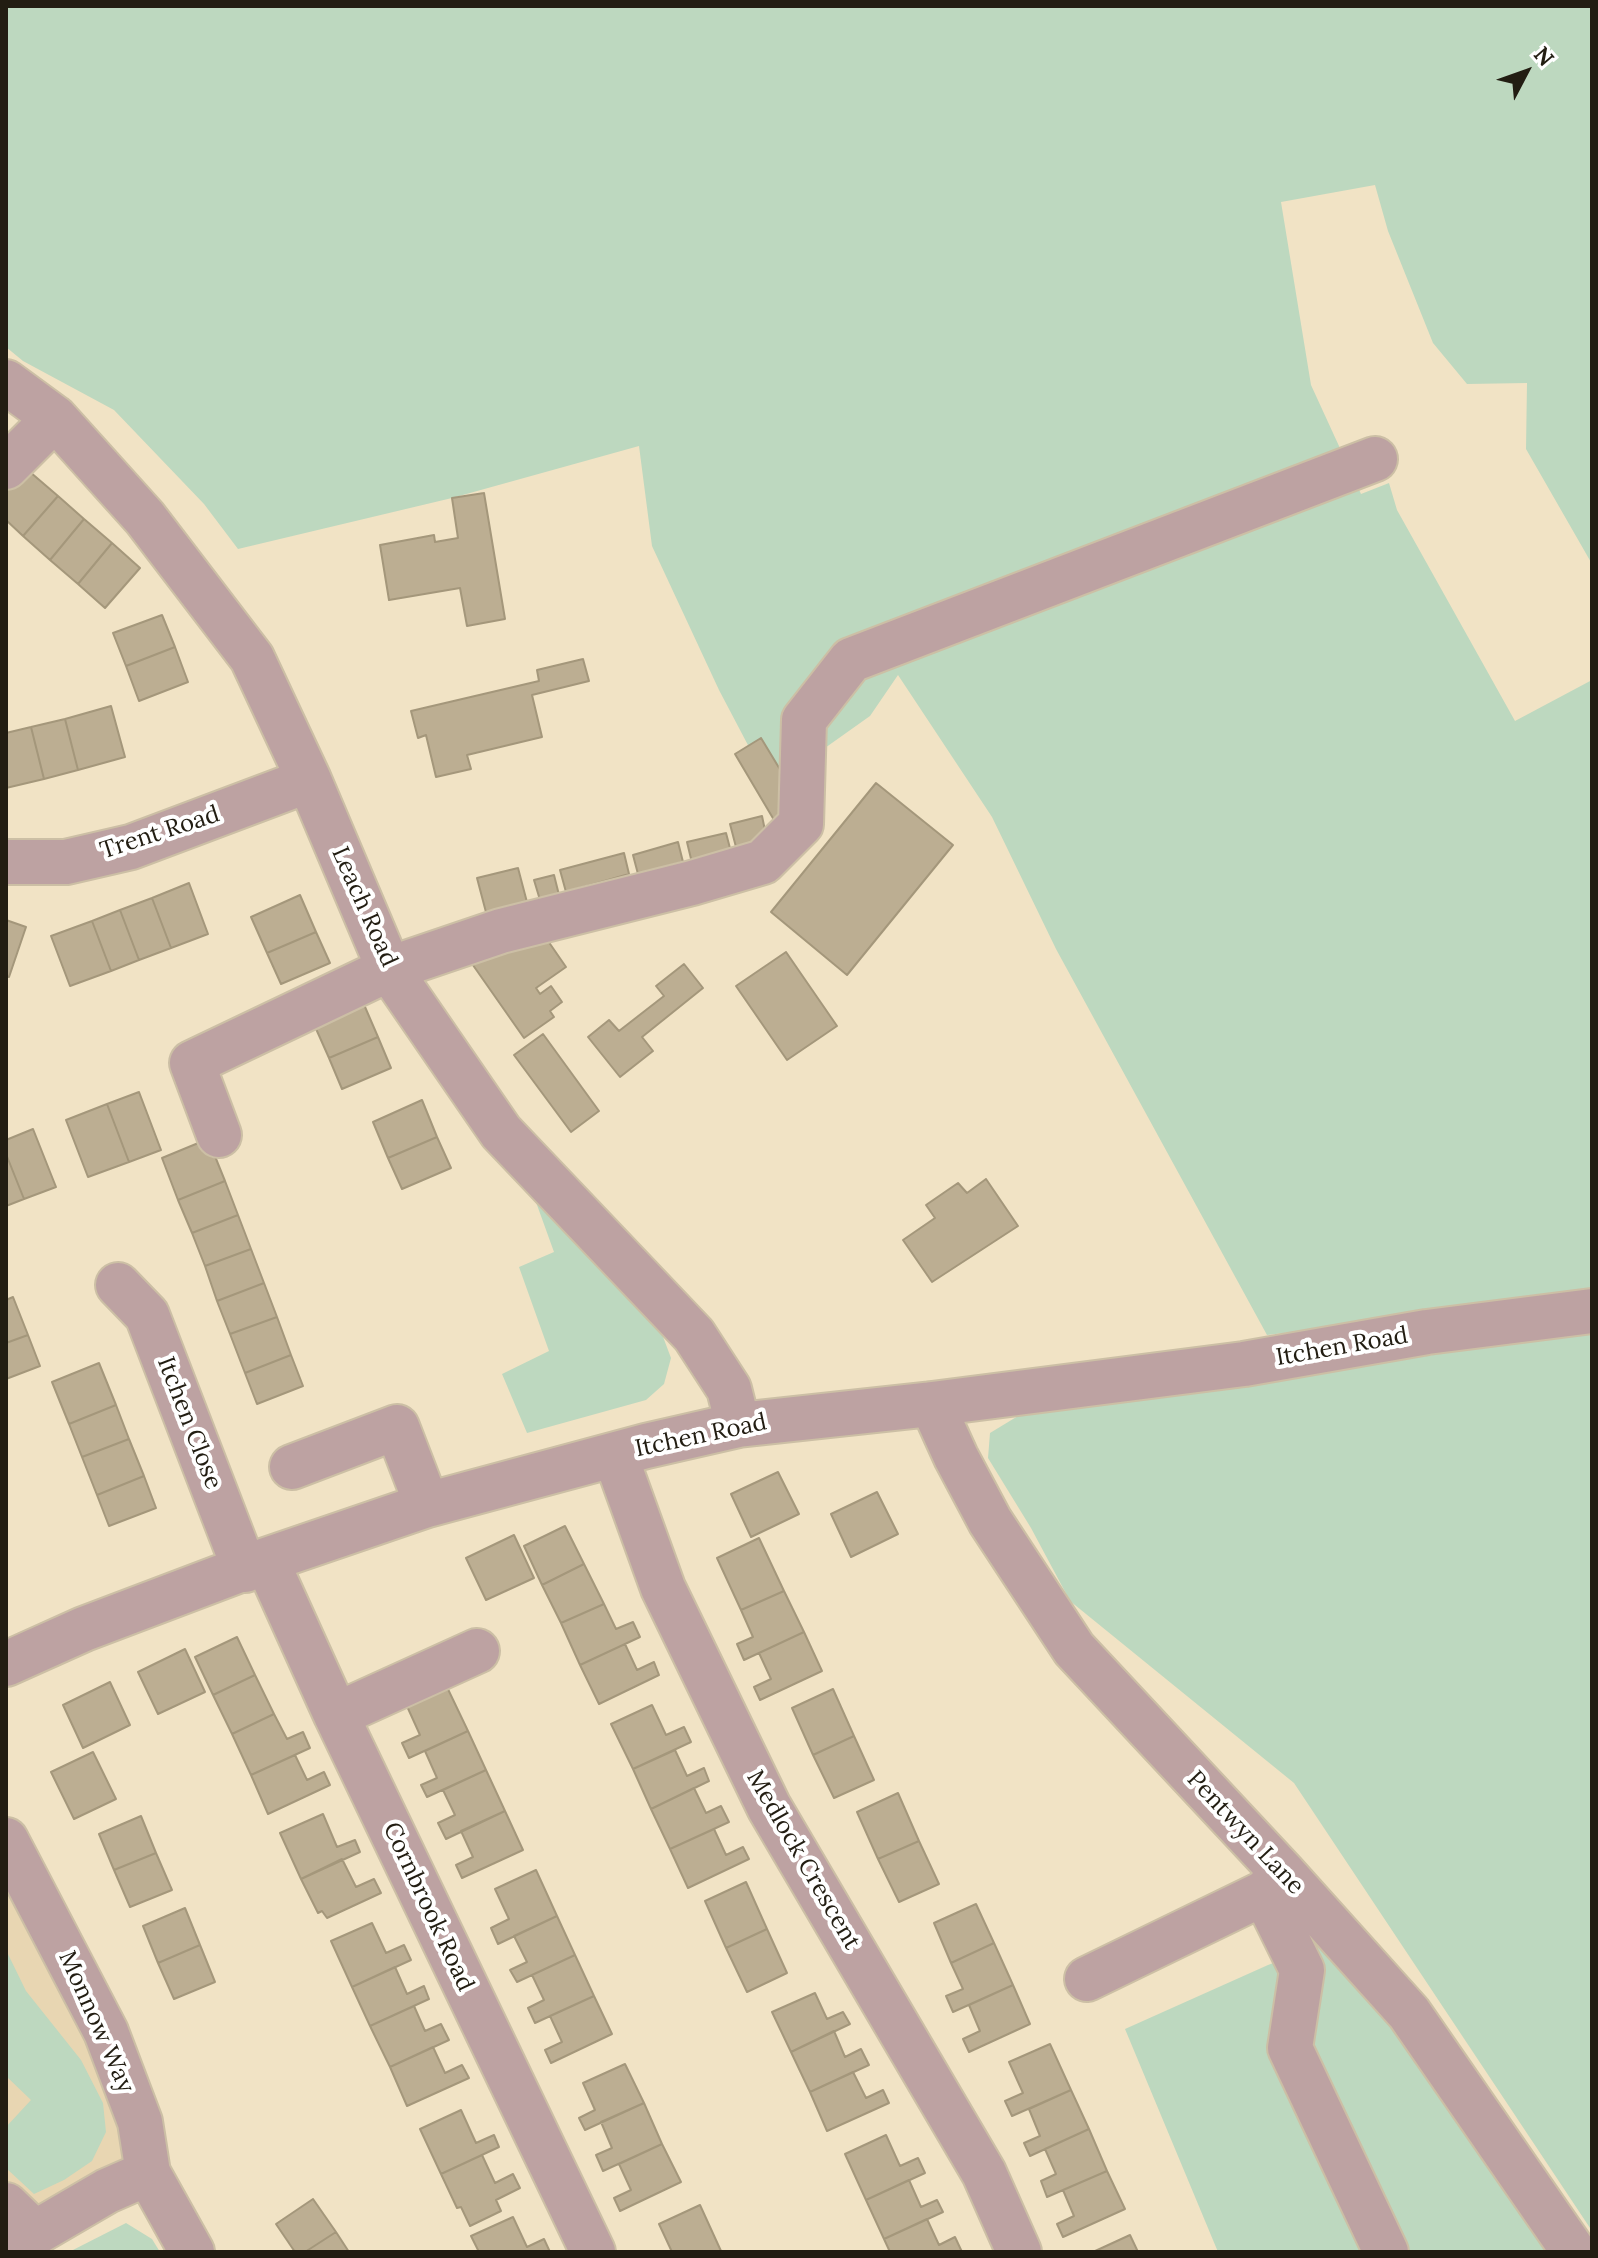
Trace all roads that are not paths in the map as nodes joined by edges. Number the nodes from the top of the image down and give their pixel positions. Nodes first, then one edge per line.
1 (6, 382) edge
2 (55, 418) junction
3 (1375, 459) dead end
4 (6, 467) edge
5 (309, 780) junction
6 (6, 862) edge
7 (389, 969) junction
8 (219, 1135) dead end
9 (118, 1285) dead end
10 (1592, 1311) edge
11 (932, 1404) junction
12 (738, 1425) junction
13 (615, 1455) junction
14 (292, 1467) dead end
15 (427, 1505) junction
16 (256, 1565) junction
17 (477, 1651) dead end
18 (6, 1664) edge
19 (336, 1715) junction
20 (6, 1840) edge
21 (1274, 1883) junction
22 (1087, 1979) dead end
23 (148, 2173) junction
24 (17, 2230) edge
25 (192, 2252) edge
26 (593, 2252) edge
27 (1019, 2252) edge
28 (1386, 2252) edge
29 (1574, 2252) edge

1 - 2 street, Leach Road
2 - 4 street
2 - 5 street, Leach Road
3 - 7 street
5 - 6 street, Trent Road
5 - 7 street, Leach Road
7 - 8 street
7 - 12 street, Leach Road
9 - 16 street, Itchen Close
10 - 11 street, Itchen Road
11 - 12 street, Itchen Road
11 - 21 street, Pentwyn Lane
12 - 13 street, Itchen Road
13 - 15 street, Itchen Road
13 - 27 street, Medlock Crescent
14 - 15 street
15 - 16 street, Itchen Road
16 - 18 street, Itchen Road
16 - 19 street, Cornbrook Road
17 - 19 street
19 - 26 street, Cornbrook Road
20 - 23 street, Monnow Way
21 - 22 street
21 - 28 street
21 - 29 street, Pentwyn Lane
23 - 24 street
23 - 25 street, Monnow Way

